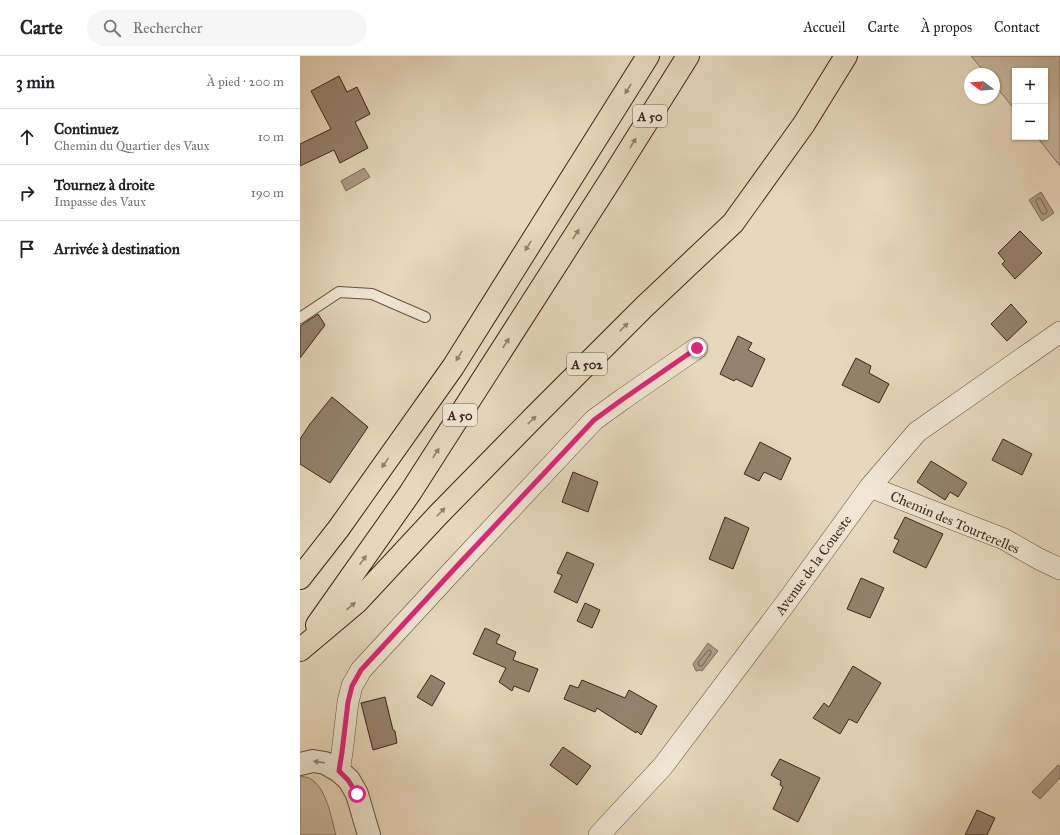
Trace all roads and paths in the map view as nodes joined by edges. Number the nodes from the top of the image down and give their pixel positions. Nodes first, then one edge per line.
1 (648, 56) edge
2 (688, 56) edge
3 (846, 56) edge
4 (425, 317) dead end
5 (300, 318) edge
6 (1060, 332) edge
7 (697, 348) dead end
8 (870, 487) junction
9 (1060, 569) edge
10 (300, 578) edge
11 (300, 650) edge
12 (300, 764) edge
13 (339, 771) junction
14 (369, 835) edge
15 (599, 835) edge

1 -> 10 highway, A 50
11 -> 2 highway, A 50
11 -> 3 highway, A 502
4 - 5 lane
6 - 8 street, Avenue de la Coueste
7 - 13 street
8 - 9 street, Chemin des Tourterelles
8 - 15 street, Avenue de la Coueste
13 -> 12 street
13 - 14 street

